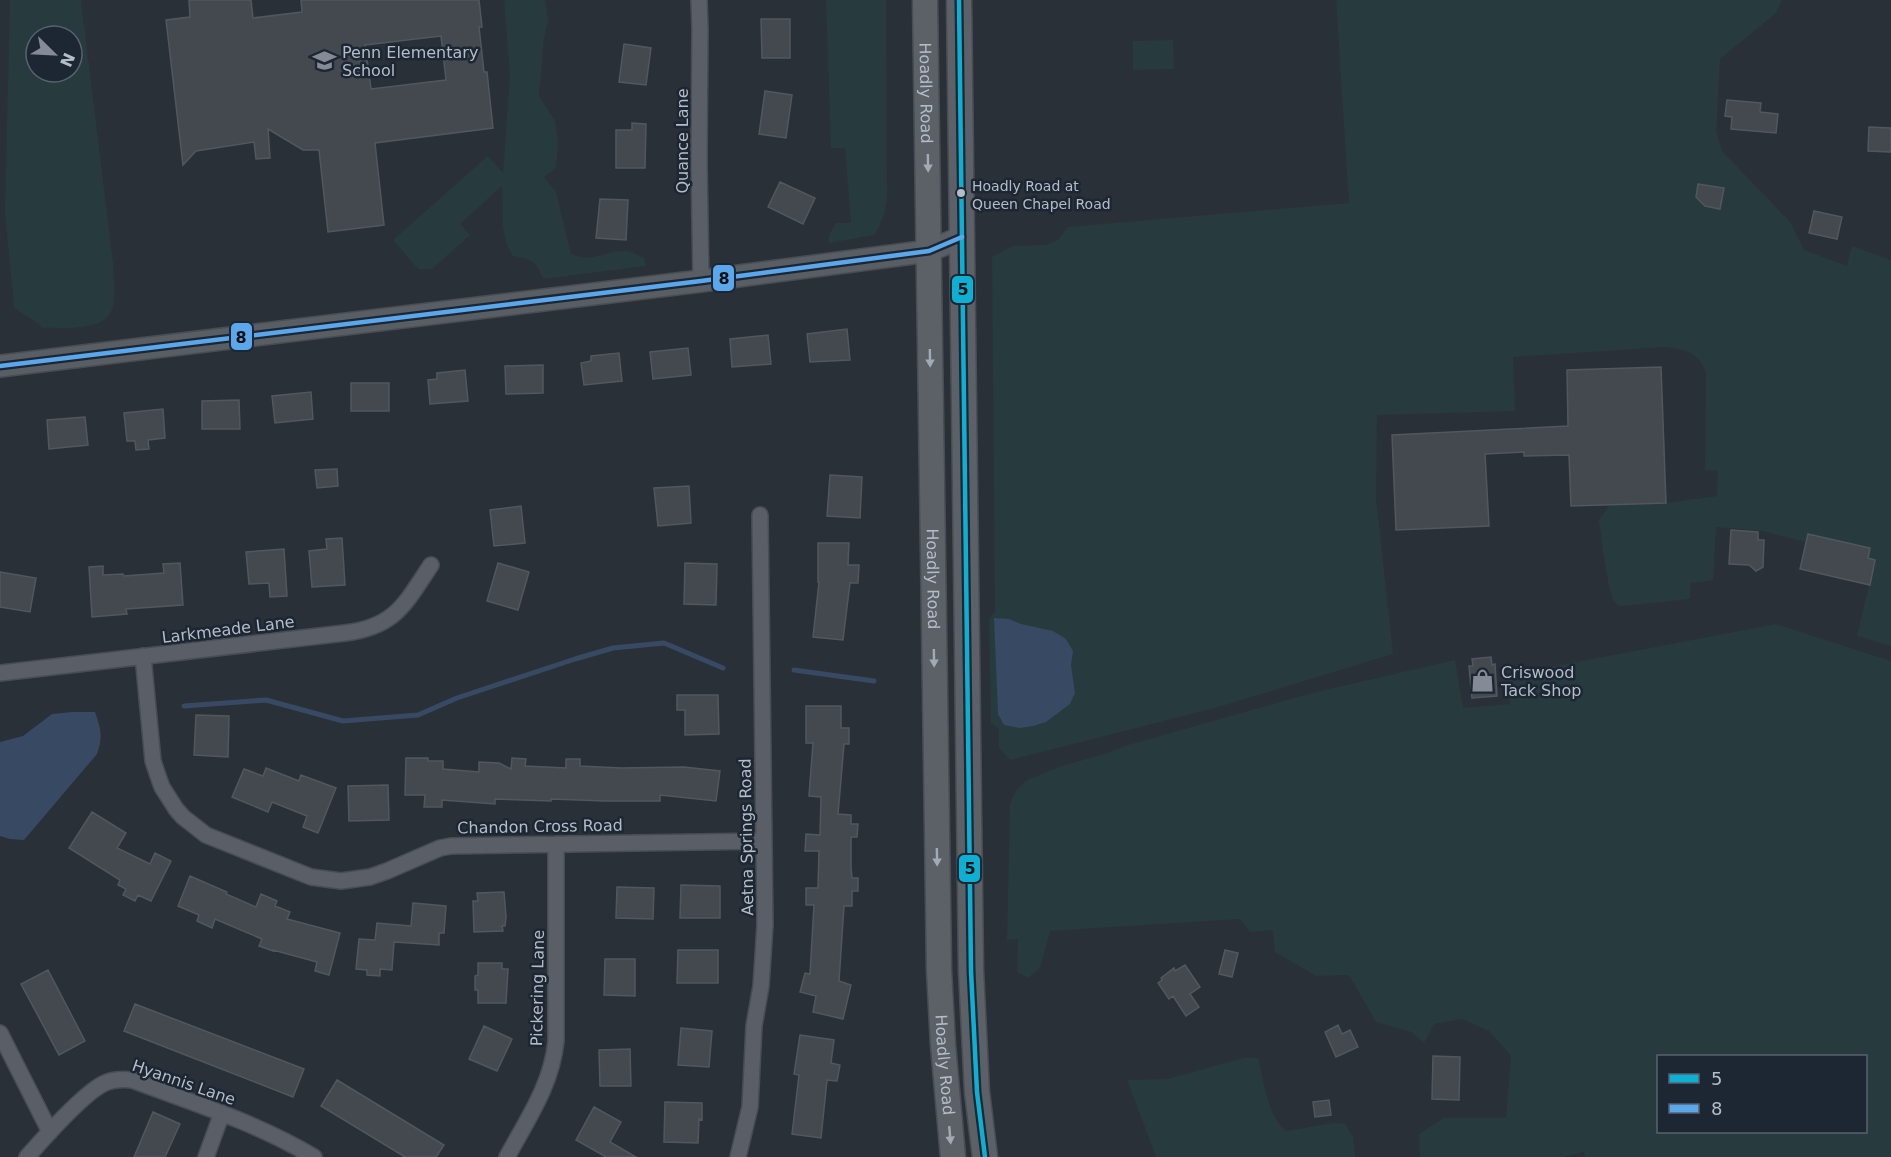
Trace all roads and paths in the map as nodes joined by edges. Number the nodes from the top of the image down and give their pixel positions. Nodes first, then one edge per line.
1 (699, 0) edge
2 (925, 0) edge
3 (959, 0) edge
4 (962, 237) junction
5 (929, 251) junction
6 (701, 281) junction
7 (0, 366) edge
8 (760, 515) dead end
9 (431, 565) dead end
10 (142, 656) junction
11 (0, 673) edge
12 (764, 841) junction
13 (556, 844) junction
14 (0, 1033) edge
15 (222, 1113) junction
16 (50, 1132) junction
17 (27, 1157) edge
18 (206, 1157) edge
19 (314, 1157) edge
20 (507, 1157) edge
21 (738, 1157) edge
22 (953, 1157) edge
23 (985, 1157) edge

1 - 6 street, Quance Lane
2 -> 5 main road, Hoadly Road
3 - 4 main road, Hoadly Road
4 - 5 street
4 - 23 main road, Hoadly Road
5 - 6 street
5 -> 22 main road, Hoadly Road
6 - 7 street
8 - 12 street, Aetna Springs Road
9 - 10 street, Larkmeade Lane
10 - 11 street, Larkmeade Lane
10 - 13 street, Chandon Cross Road
12 - 13 street, Chandon Cross Road
12 - 21 street, Aetna Springs Road
13 - 20 street, Pickering Lane
14 - 16 street
15 - 16 street, Hyannis Lane
15 - 18 street
15 - 19 street, Hyannis Lane
16 - 17 street, Hyannis Lane

